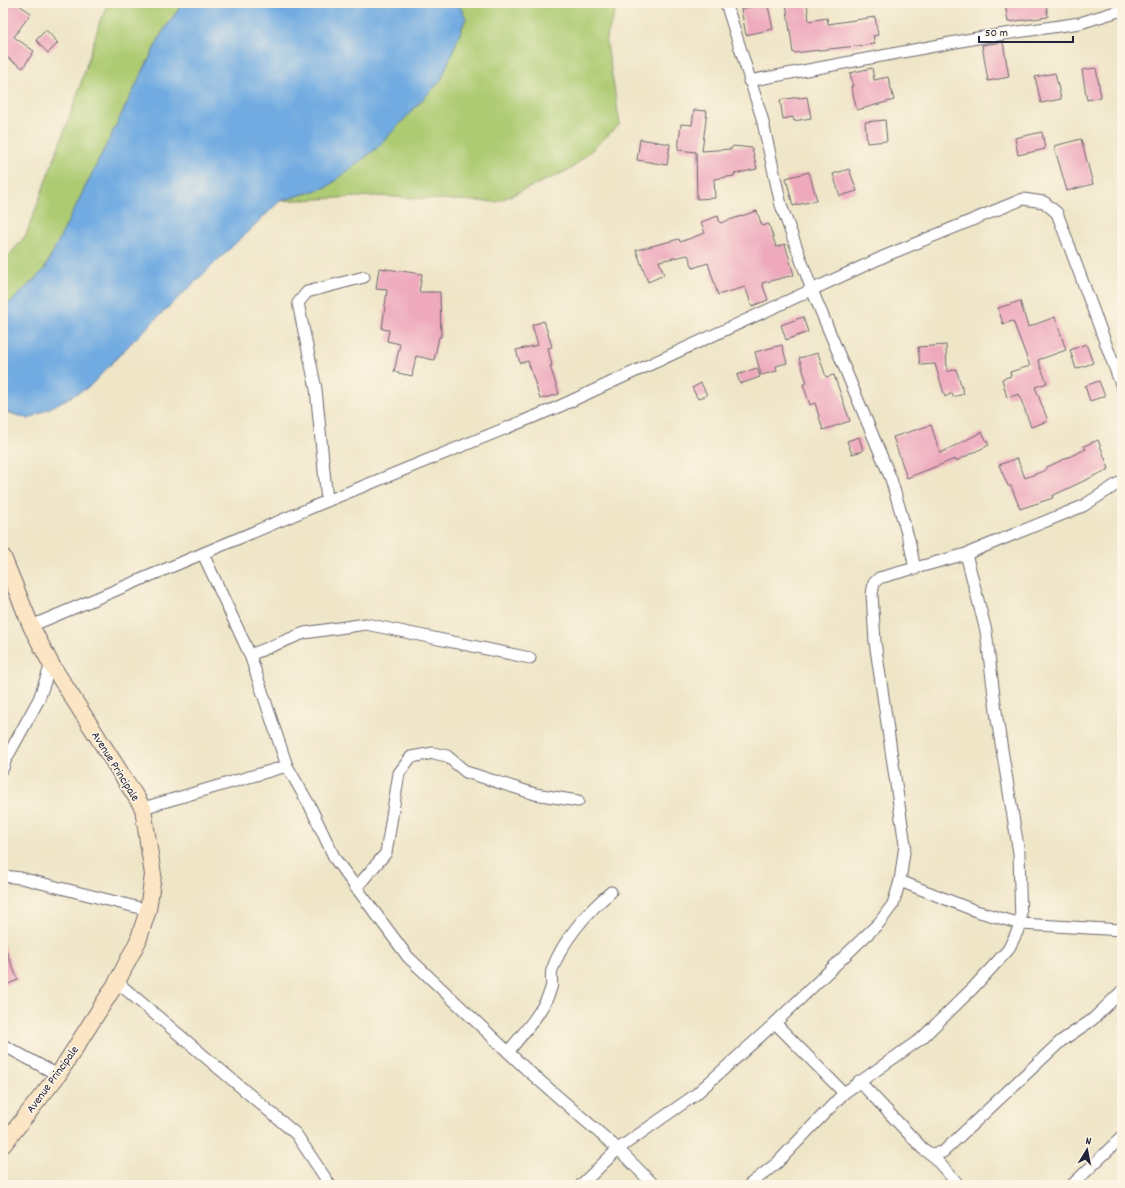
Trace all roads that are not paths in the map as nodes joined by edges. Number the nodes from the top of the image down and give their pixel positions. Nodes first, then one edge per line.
1 (726, 3) edge
2 (1122, 10) edge
3 (749, 81) junction
4 (364, 277) dead end
5 (812, 290) junction
6 (1118, 362) edge
7 (1122, 387) edge
8 (1122, 481) edge
9 (327, 501) junction
10 (203, 554) junction
11 (966, 554) junction
12 (3, 557) edge
13 (915, 569) junction
14 (31, 626) junction
15 (250, 655) junction
16 (530, 658) dead end
17 (51, 664) junction
18 (287, 766) junction
19 (3, 768) edge
20 (578, 801) dead end
21 (143, 808) junction
22 (3, 876) edge
23 (900, 881) junction
24 (356, 888) junction
25 (611, 892) dead end
26 (148, 910) junction
27 (1021, 924) junction
28 (1122, 930) edge
29 (118, 982) junction
30 (1122, 991) edge
31 (775, 1024) junction
32 (3, 1045) edge
33 (508, 1052) junction
34 (58, 1075) junction
35 (859, 1081) junction
36 (844, 1093) junction
37 (1122, 1137) edge
38 (3, 1145) edge
39 (618, 1149) junction
40 (931, 1154) junction
41 (330, 1185) edge
42 (580, 1185) edge
43 (654, 1185) edge
44 (749, 1185) edge
45 (959, 1185) edge
46 (1072, 1185) edge

1 - 3 street
2 - 3 street
3 - 5 street
4 - 9 street
5 - 6 street
5 - 9 street
5 - 13 street
6 - 7 street
8 - 11 street
9 - 10 street
10 - 14 street
10 - 15 street
11 - 13 street
11 - 27 street
12 - 14 street, Avenue Principale
13 - 23 street
14 - 17 street, Avenue Principale
15 - 16 street
15 - 18 street
17 - 19 street
17 - 21 street, Avenue Principale
18 - 21 street
18 - 24 street
20 - 24 street
21 - 26 street, Avenue Principale
22 - 26 street
23 - 27 street
23 - 31 street
24 - 33 street
25 - 33 street
26 - 29 street, Avenue Principale
27 - 28 street
27 - 35 street
29 - 34 street, Avenue Principale
29 - 41 street
30 - 40 street
31 - 36 street
31 - 39 street
32 - 34 street
33 - 39 street
34 - 38 street, Avenue Principale
35 - 36 street
35 - 40 street
36 - 44 street
37 - 46 street
39 - 42 street
39 - 43 street
40 - 45 street

